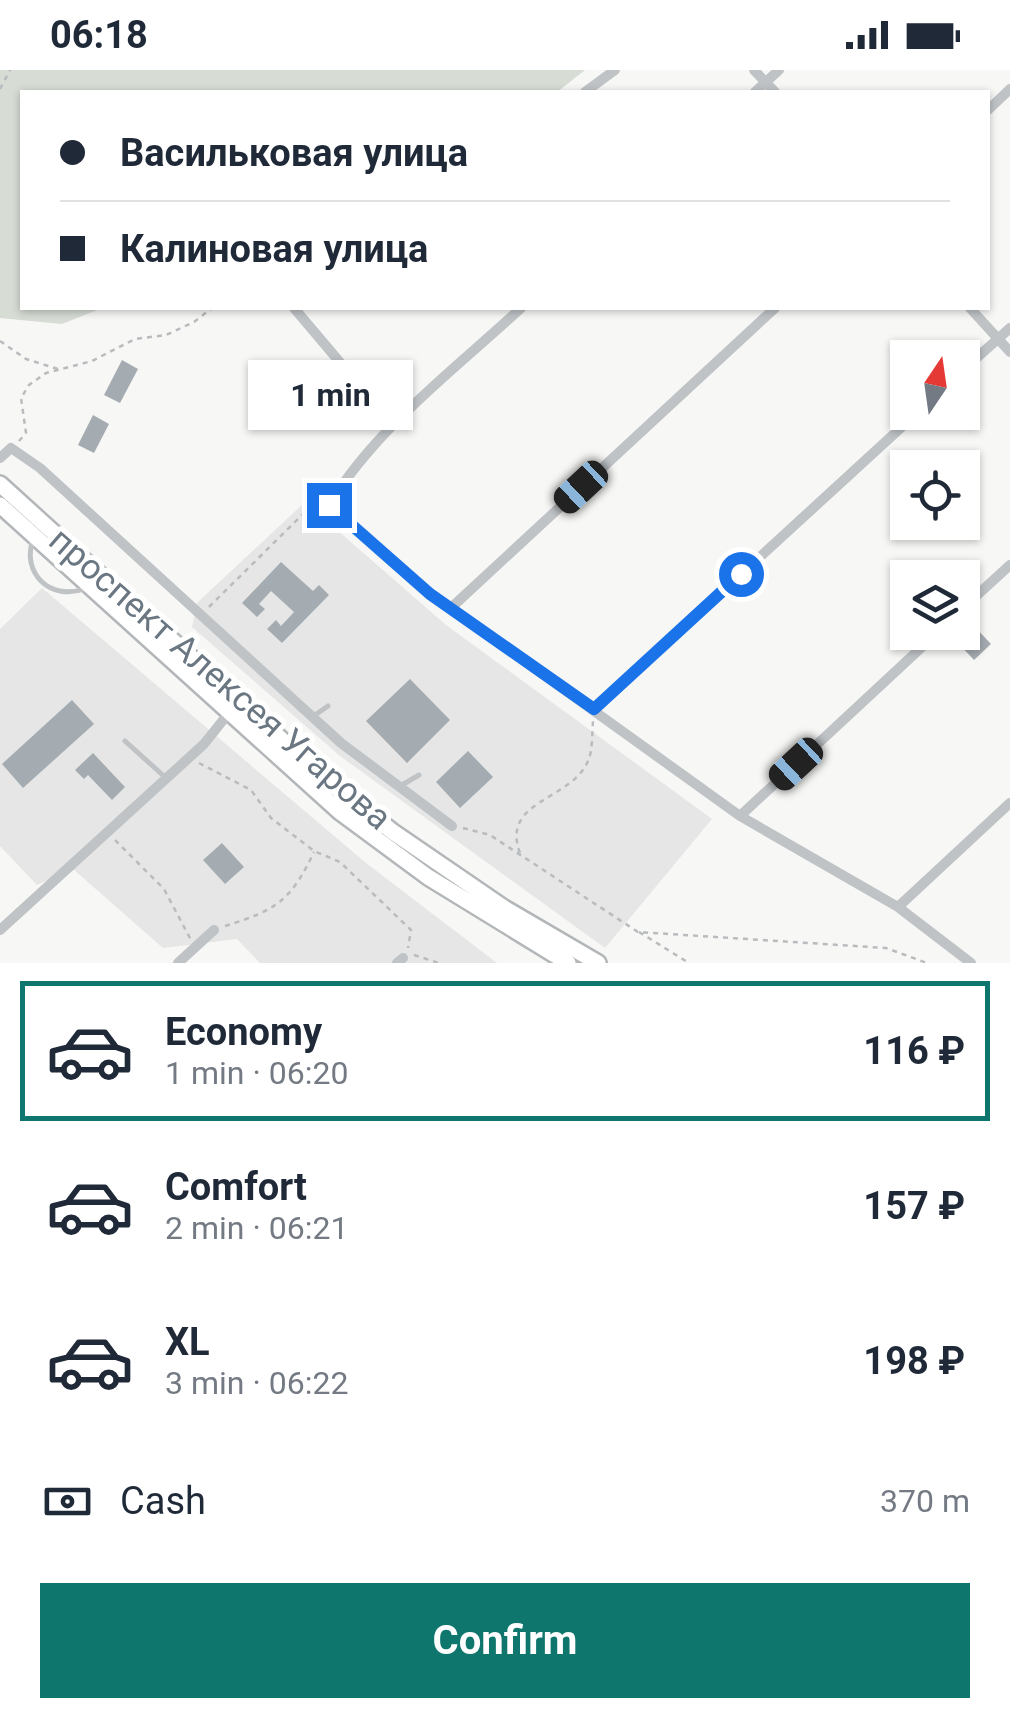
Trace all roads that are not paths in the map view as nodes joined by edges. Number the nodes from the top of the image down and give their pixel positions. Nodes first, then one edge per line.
1 (614, 70) edge
2 (754, 70) edge
3 (779, 70) edge
4 (766, 82) junction
5 (1010, 89) edge
6 (589, 90) edge
7 (757, 90) edge
8 (773, 90) edge
9 (990, 108) edge
10 (296, 310) edge
11 (519, 310) edge
12 (773, 310) edge
13 (972, 310) edge
14 (1010, 328) edge
15 (998, 339) junction
16 (1010, 352) edge
17 (980, 355) edge
18 (393, 424) junction
19 (898, 430) edge
20 (0, 458) edge
21 (0, 484) edge
22 (0, 505) edge
23 (34, 536) junction
24 (1010, 565) edge
25 (90, 586) junction
26 (980, 592) edge
27 (452, 607) junction
28 (919, 650) edge
29 (328, 706) dead end
30 (234, 708) junction
31 (594, 709) junction
32 (312, 717) junction
33 (125, 741) dead end
34 (419, 774) dead end
35 (166, 778) junction
36 (400, 786) junction
37 (1010, 803) edge
38 (740, 816) junction
39 (452, 826) road end
40 (898, 906) junction
41 (0, 930) edge
42 (214, 930) road end
43 (178, 963) edge
44 (568, 963) edge
45 (598, 963) edge
46 (971, 963) edge

1 - 6 street
2 - 4 street
3 - 4 street
4 - 7 street
4 - 8 street
5 - 9 street
10 - 18 street
11 - 18 street
12 - 27 street
13 - 15 street
14 - 15 street
15 - 16 street
15 - 17 street
18 - 27 street
19 - 31 street
20 - 32 street
21 - 30 main road, проспект Алексея Угарова
22 - 23 main road, проспект Алексея Угарова
23 - 25 main road, проспект Алексея Угарова
23 - 25 lane
24 - 26 street
25 - 30 main road, проспект Алексея Угарова
27 - 31 street
28 - 38 street
29 - 32 lane
30 - 35 street
30 - 44 main road, проспект Алексея Угарова
30 - 45 main road, проспект Алексея Угарова
31 - 38 street
32 - 36 street
33 - 35 lane
34 - 36 lane
35 - 41 street
36 - 39 street
37 - 40 street
38 - 40 street
40 - 46 street
42 - 43 street

